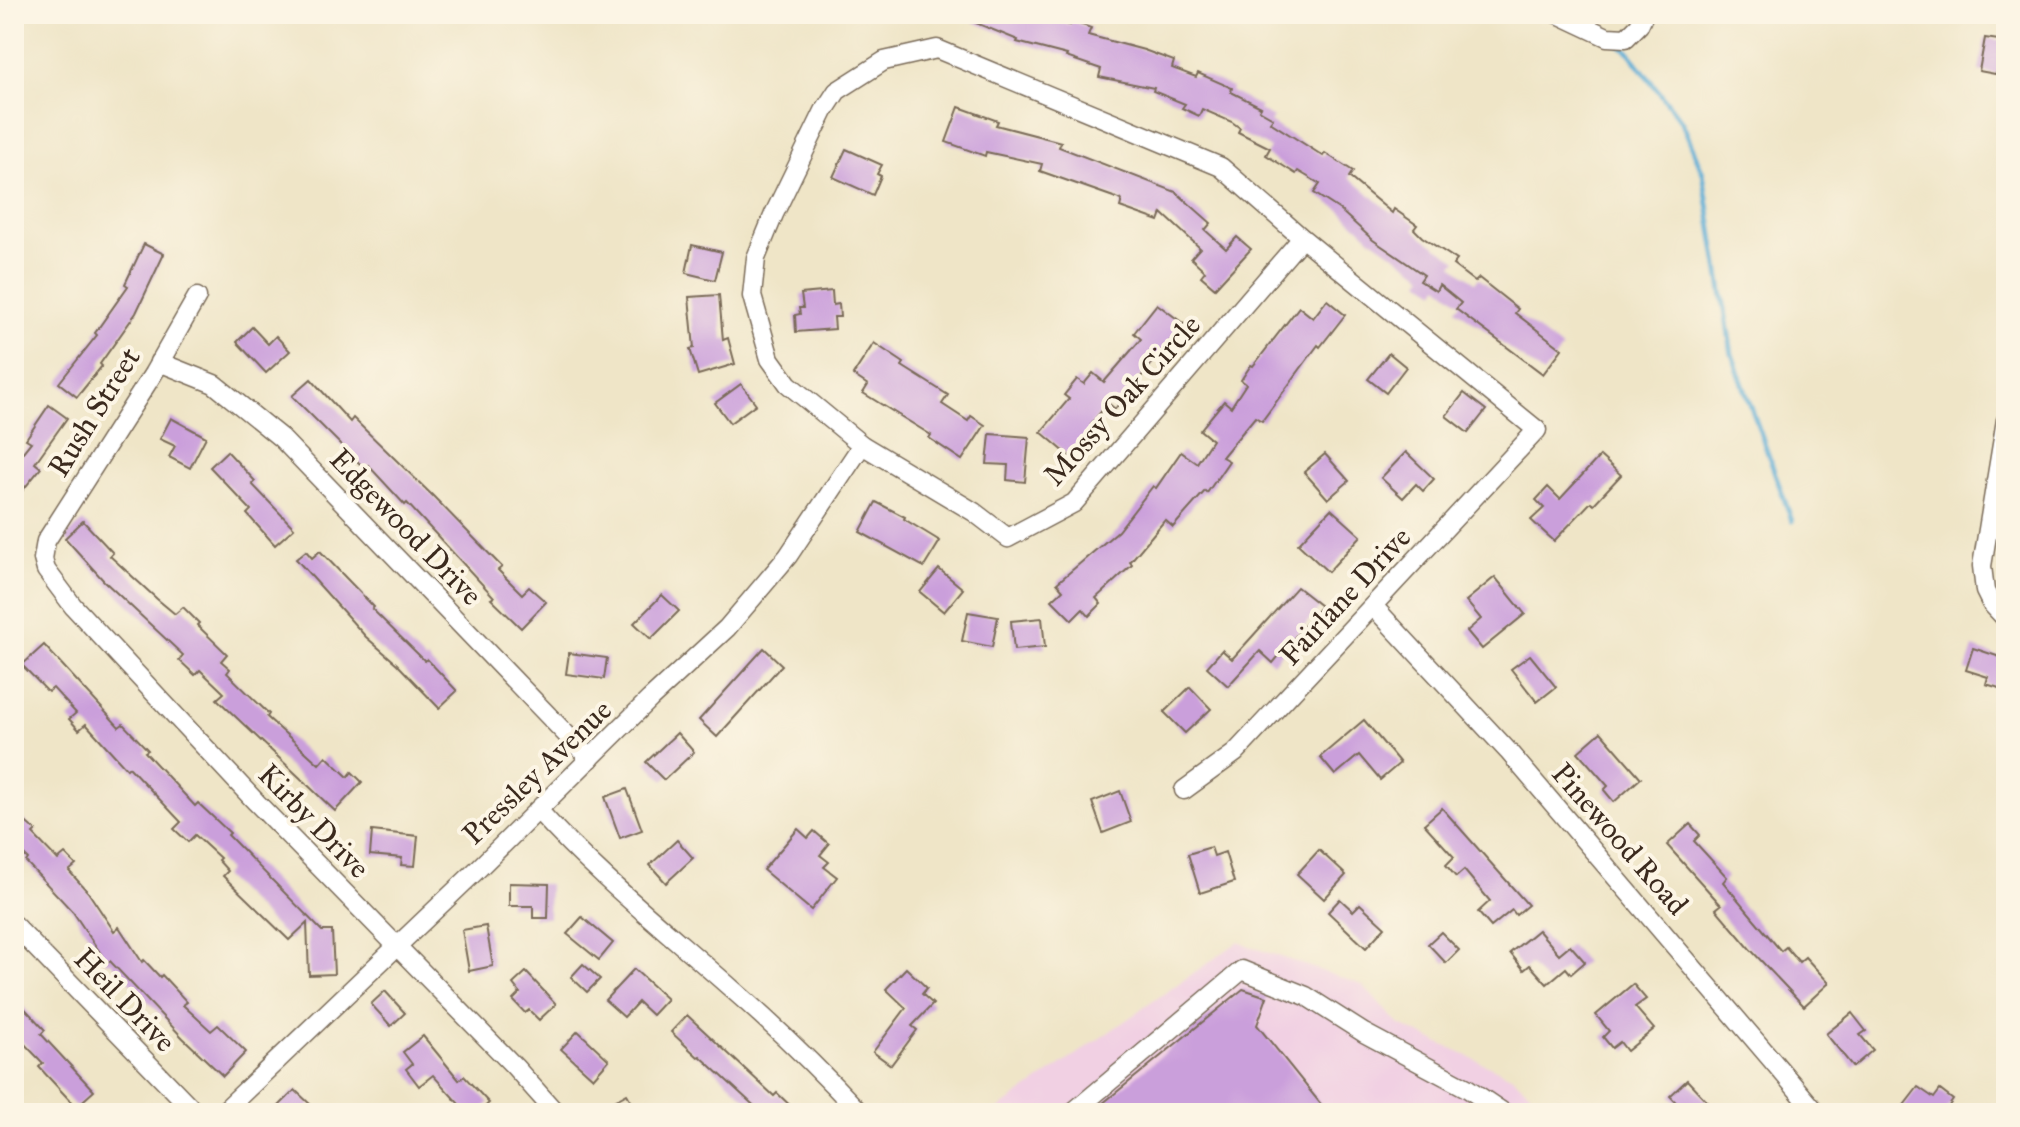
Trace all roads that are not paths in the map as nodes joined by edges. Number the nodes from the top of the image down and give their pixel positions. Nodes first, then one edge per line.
1 (1558, 14) edge
2 (1644, 14) edge
3 (1302, 238) junction
4 (197, 297) dead end
5 (159, 362) junction
6 (2006, 420) edge
7 (1537, 430) joint
8 (862, 445) junction
9 (43, 559) joint
10 (1374, 607) junction
11 (2006, 619) edge
12 (590, 759) junction
13 (1184, 790) dead end
14 (538, 810) junction
15 (14, 925) edge
16 (396, 945) junction
17 (196, 1113) edge
18 (222, 1113) edge
19 (556, 1113) edge
20 (860, 1113) edge
21 (1072, 1113) edge
22 (1504, 1113) edge
23 (1817, 1113) edge

1 - 2 street
3 - 7 street, Mossy Oak Circle
3 - 8 street, Mossy Oak Circle
3 - 8 street, Mossy Oak Circle
4 - 5 street, Rush Street
5 - 9 street, Rush Street
5 - 12 street, Edgewood Drive
6 - 11 street
7 - 10 street, Fairlane Drive
8 - 12 street, Pressley Avenue
9 - 16 street, Kirby Drive
10 - 13 street, Fairlane Drive
10 - 23 street, Pinewood Road
12 - 14 street, Pressley Avenue
14 - 16 street, Pressley Avenue
14 - 20 street
15 - 17 street, Heil Drive
16 - 18 street, Pressley Avenue
16 - 19 street, Kirby Drive
21 - 22 street

